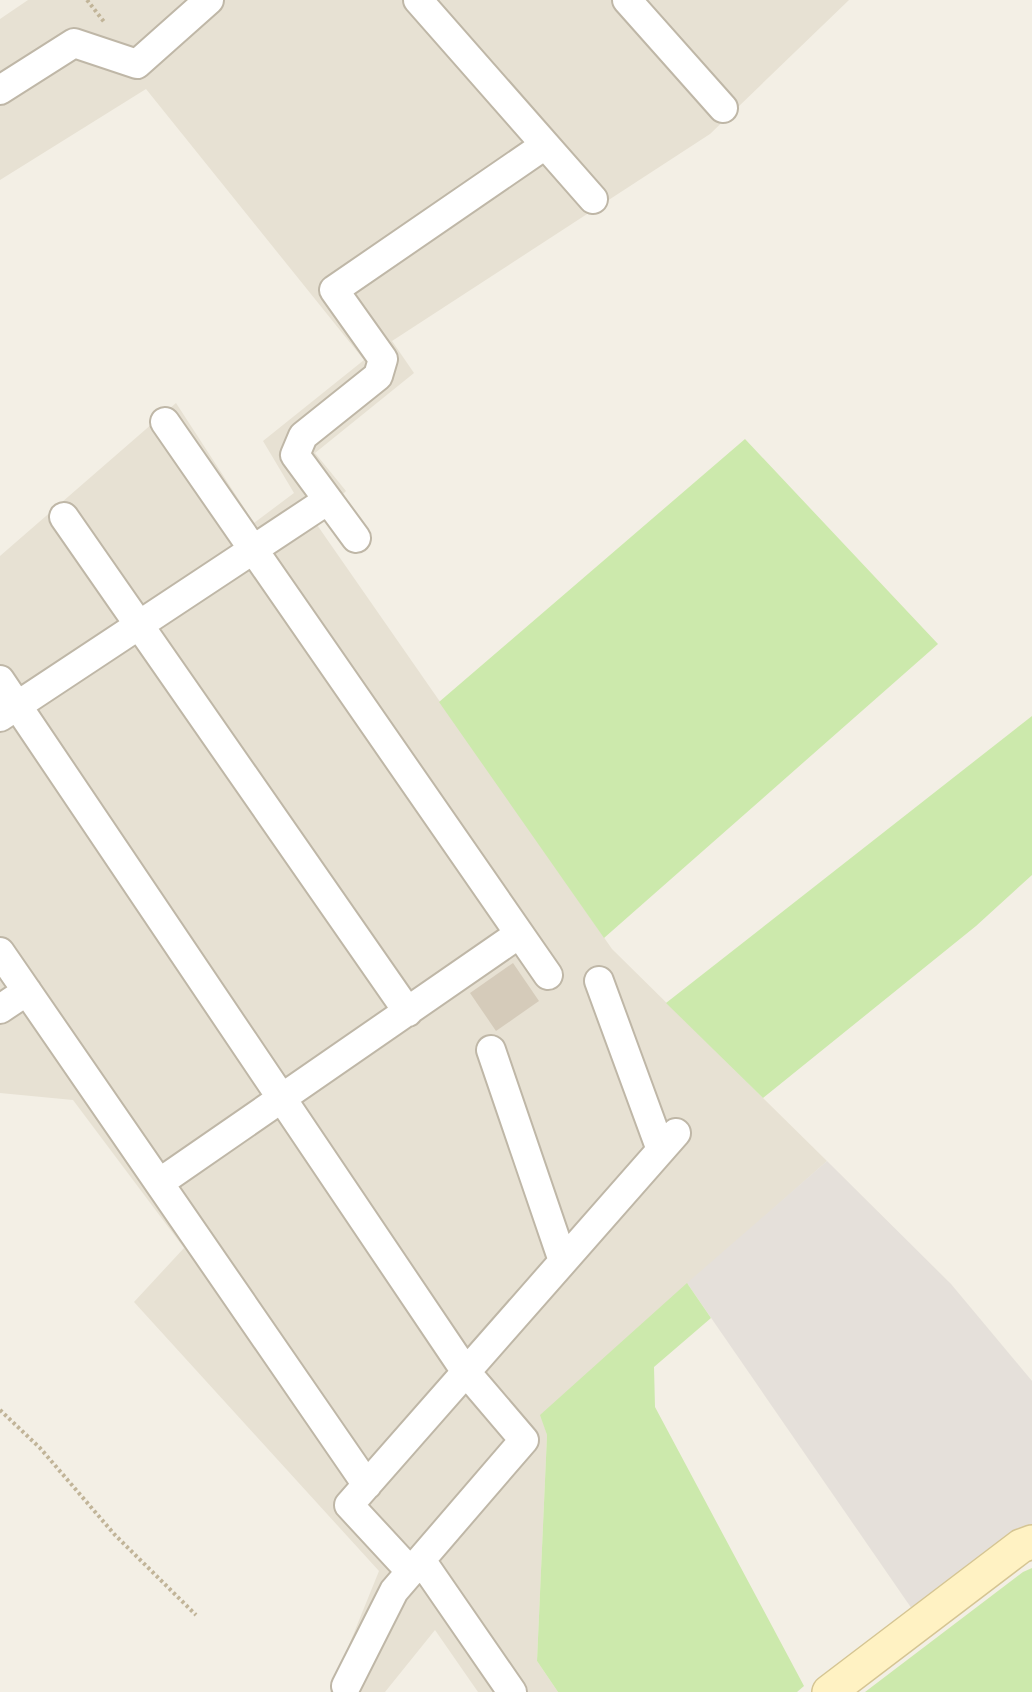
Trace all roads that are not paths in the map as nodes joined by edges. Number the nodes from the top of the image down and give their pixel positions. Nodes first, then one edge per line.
1 (209, 0) edge
2 (418, 0) edge
3 (627, 0) edge
4 (0, 90) edge
5 (723, 108) dead end
6 (545, 145) junction
7 (593, 199) dead end
8 (165, 422) dead end
9 (328, 500) junction
10 (64, 517) dead end
11 (356, 538) dead end
12 (254, 549) junction
13 (139, 625) junction
14 (0, 680) edge
15 (9, 711) edge
16 (519, 934) junction
17 (0, 952) edge
18 (548, 975) dead end
19 (600, 981) dead end
20 (27, 991) junction
21 (0, 1009) edge
22 (408, 1012) junction
23 (491, 1050) dead end
24 (281, 1099) junction
25 (159, 1183) junction
26 (563, 1261) junction
27 (466, 1372) junction
28 (367, 1485) junction
29 (1032, 1542) edge
30 (416, 1566) junction
31 (346, 1686) dead end
32 (512, 1692) edge
33 (829, 1692) edge

1 - 4 street
2 - 6 street
3 - 5 street
6 - 7 street
6 - 9 street
8 - 12 street
9 - 11 street
9 - 12 street
10 - 13 street
12 - 13 street
12 - 16 street
13 - 15 street
13 - 22 street
14 - 15 street
15 - 24 street
16 - 18 street
16 - 22 street
17 - 20 street
19 - 26 street
20 - 21 street
20 - 25 street
22 - 24 street
23 - 26 street
24 - 25 street
24 - 27 street
25 - 28 street
26 - 27 street
27 - 28 street
27 - 30 street
28 - 30 street
29 - 33 street
30 - 31 street
30 - 32 street

